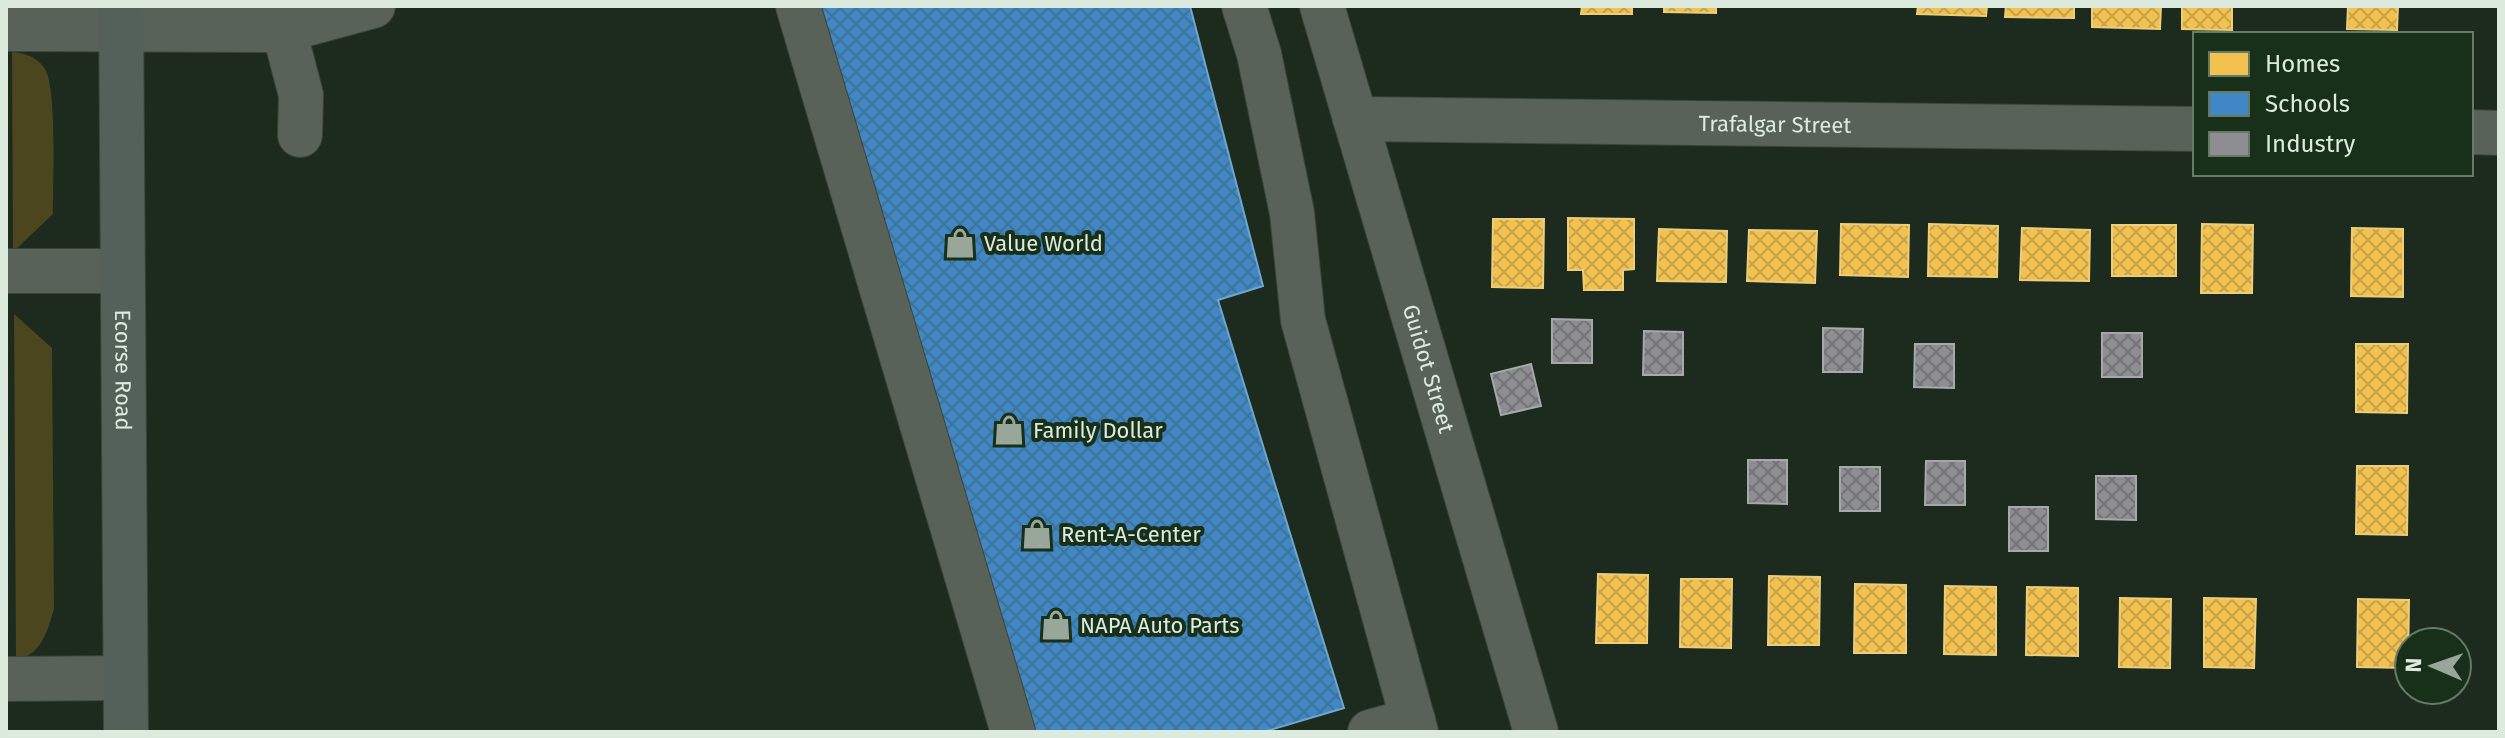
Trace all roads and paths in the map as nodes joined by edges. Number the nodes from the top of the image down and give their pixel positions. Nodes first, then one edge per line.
1 (233, 6) edge
2 (373, 6) edge
3 (798, 6) edge
4 (1244, 6) edge
5 (1322, 6) edge
6 (121, 15) edge
7 (284, 18) edge
8 (6, 29) edge
9 (1355, 119) junction
10 (2193, 129) edge
11 (2473, 132) edge
12 (2499, 133) edge
13 (300, 135) dead end
14 (6, 271) edge
15 (122, 271) junction
16 (125, 678) junction
17 (6, 679) edge
18 (1414, 726) edge
19 (126, 732) edge
20 (1013, 732) edge
21 (1370, 732) edge
22 (1536, 732) edge

1 - 6 street
2 - 7 street
3 - 20 street
4 - 18 street
5 - 9 street, Guidot Street
6 - 7 street
6 - 8 street
6 - 15 main road, Ecorse Road
7 - 13 street
9 - 10 street, Trafalgar Street
9 - 22 street, Guidot Street
11 - 12 street
14 - 15 street
15 - 16 main road, Ecorse Road
16 - 17 street
16 - 19 main road, Ecorse Road
18 - 21 street

